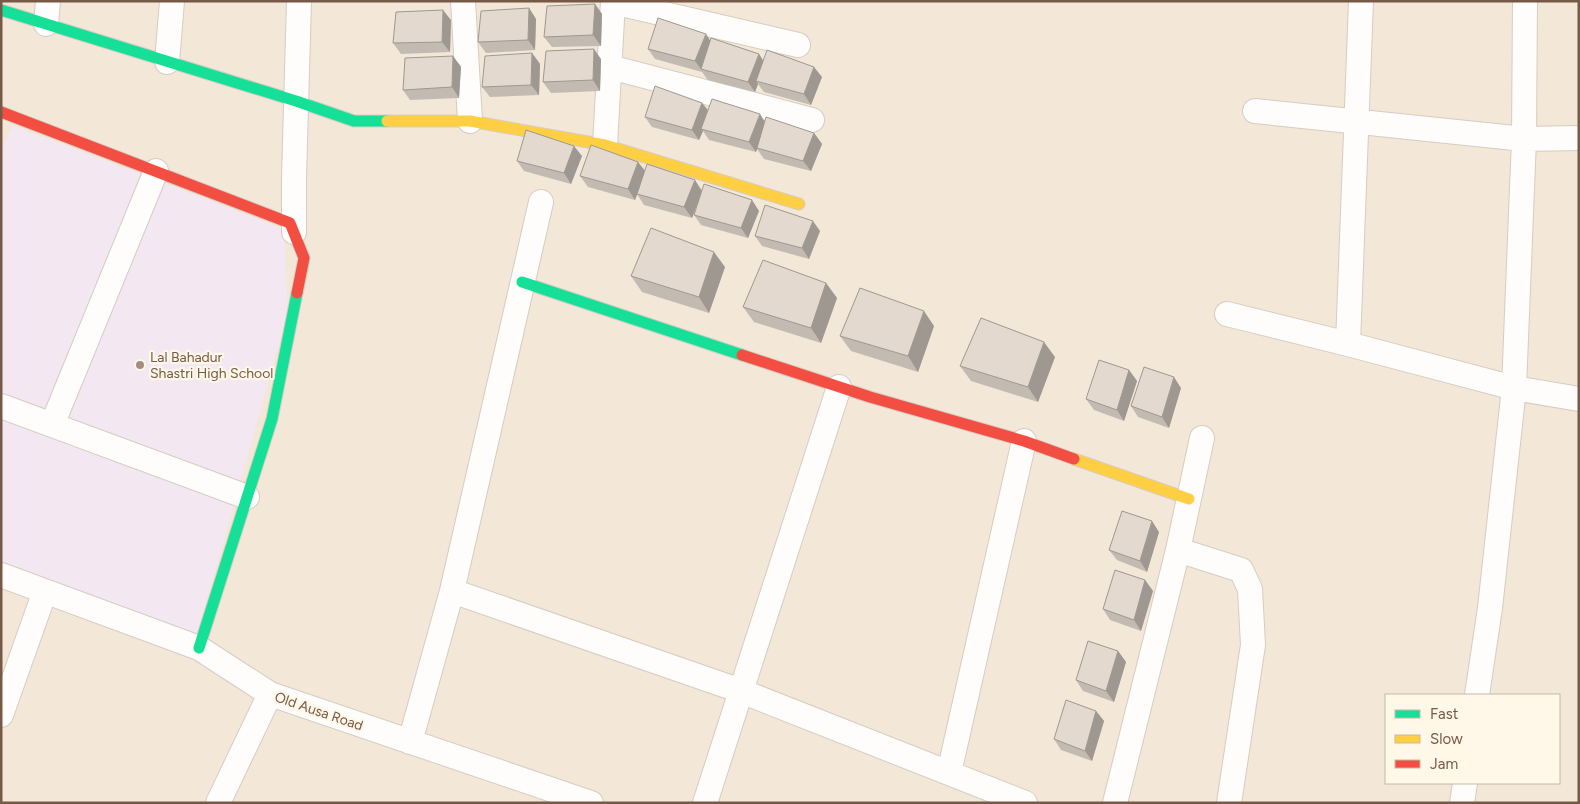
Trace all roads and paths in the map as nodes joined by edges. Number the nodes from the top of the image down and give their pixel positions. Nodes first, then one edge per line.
1 (172, 1) edge
2 (299, 1) edge
3 (463, 1) edge
4 (1361, 1) edge
5 (1525, 1) edge
6 (613, 2) edge
7 (1, 10) edge
8 (47, 13) edge
9 (798, 45) dead end
10 (167, 62) junction
11 (610, 67) junction
12 (296, 101) junction
13 (1255, 111) dead end
14 (3, 119) edge
15 (812, 120) dead end
16 (470, 121) junction
17 (1356, 122) junction
18 (1579, 138) edge
19 (1524, 139) junction
20 (605, 145) junction
21 (156, 171) junction
22 (541, 202) dead end
23 (799, 204) dead end
24 (294, 232) junction
25 (522, 282) junction
26 (1227, 314) dead end
27 (1348, 344) junction
28 (839, 387) junction
29 (1514, 388) junction
30 (1579, 398) edge
31 (1, 406) edge
32 (52, 425) junction
33 (1202, 438) dead end
34 (1024, 441) junction
35 (247, 497) junction
36 (1189, 500) junction
37 (1178, 550) junction
38 (1, 575) edge
39 (45, 591) junction
40 (452, 591) junction
41 (199, 648) junction
42 (741, 691) junction
43 (270, 694) junction
44 (1477, 694) edge
45 (3, 704) edge
46 (410, 742) junction
47 (949, 773) junction
48 (1465, 784) edge
49 (218, 803) edge
50 (591, 803) edge
51 (705, 803) edge
52 (1025, 803) edge
53 (1115, 803) edge
54 (1229, 803) edge
55 (1462, 803) edge

1 - 10 street
2 - 12 street
3 - 16 street
4 - 17 street
5 - 19 street
6 - 9 street
6 - 11 street
7 - 8 street
8 - 10 street
10 - 12 street
11 - 15 street
11 - 20 street
12 - 16 street
12 - 24 street
13 - 17 street
14 - 21 street
16 - 20 street
17 - 19 street
17 - 27 street
18 - 19 street
19 - 29 street
20 - 23 street
21 - 24 street
21 - 32 street
22 - 25 street
24 - 35 street
25 - 28 street
25 - 40 street
26 - 27 street
27 - 29 street
28 - 34 street
28 - 42 street
29 - 30 street
29 - 44 street
31 - 32 street
32 - 35 street
33 - 36 street
34 - 36 street
34 - 47 street
35 - 41 street
36 - 37 street
37 - 53 street
37 - 54 street
38 - 39 street, Old Ausa Road
39 - 41 street, Old Ausa Road
39 - 45 street
40 - 42 street
40 - 46 street
41 - 43 street, Old Ausa Road
42 - 47 street
42 - 51 street
43 - 46 street, Old Ausa Road
43 - 49 street
46 - 50 street, Old Ausa Road
47 - 52 street
48 - 55 street

